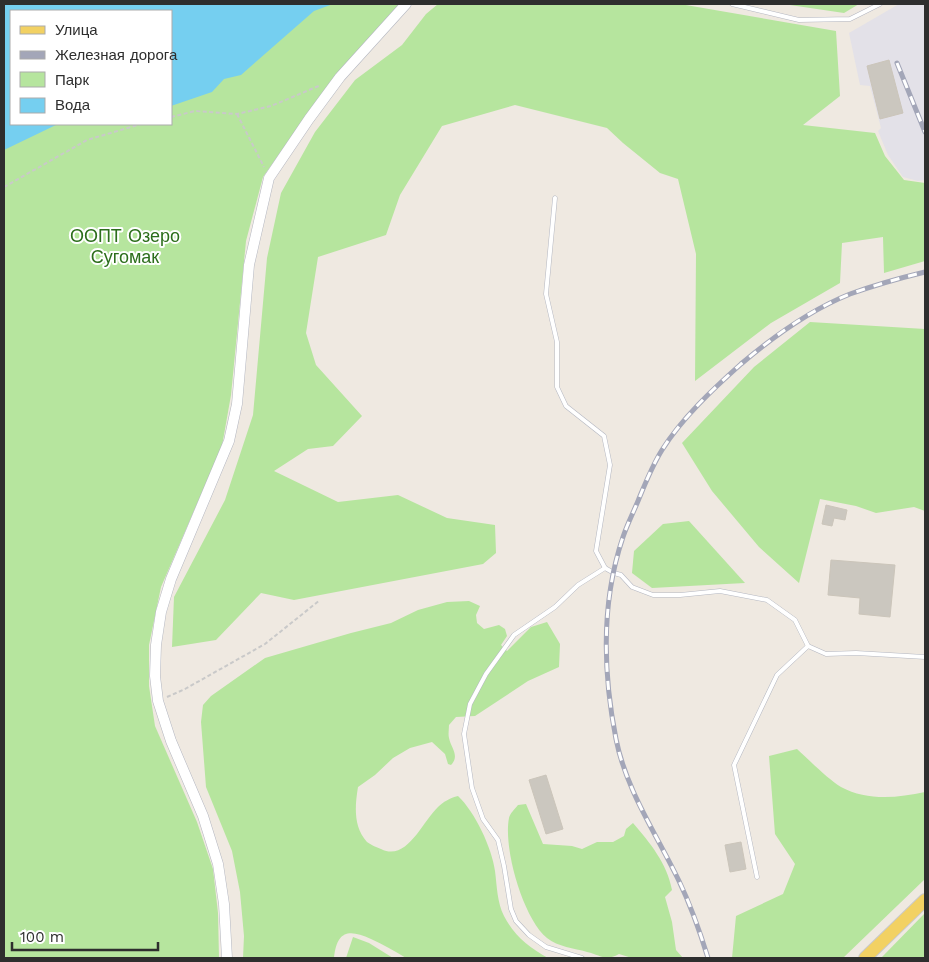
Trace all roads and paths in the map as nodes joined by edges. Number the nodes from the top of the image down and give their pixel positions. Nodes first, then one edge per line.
1 (406, 4) edge
2 (732, 4) edge
3 (880, 4) edge
4 (323, 84) dead end
5 (237, 114) junction
6 (172, 117) edge
7 (138, 125) edge
8 (269, 178) junction
9 (4, 187) edge
10 (554, 198) dead end
11 (605, 568) junction
12 (320, 600) dead end
13 (808, 646) junction
14 (925, 657) edge
15 (158, 701) junction
16 (757, 877) dead end
17 (925, 900) edge
18 (227, 958) edge
19 (582, 958) edge
20 (865, 958) edge

1 - 8 street
2 - 3 lane
4 - 5 path
5 - 6 path
5 - 8 path
7 - 9 path
8 - 15 street
10 - 11 lane
11 - 13 lane
11 - 19 lane
12 - 15 path
13 - 14 lane
13 - 16 lane
15 - 18 street
17 - 20 main road

